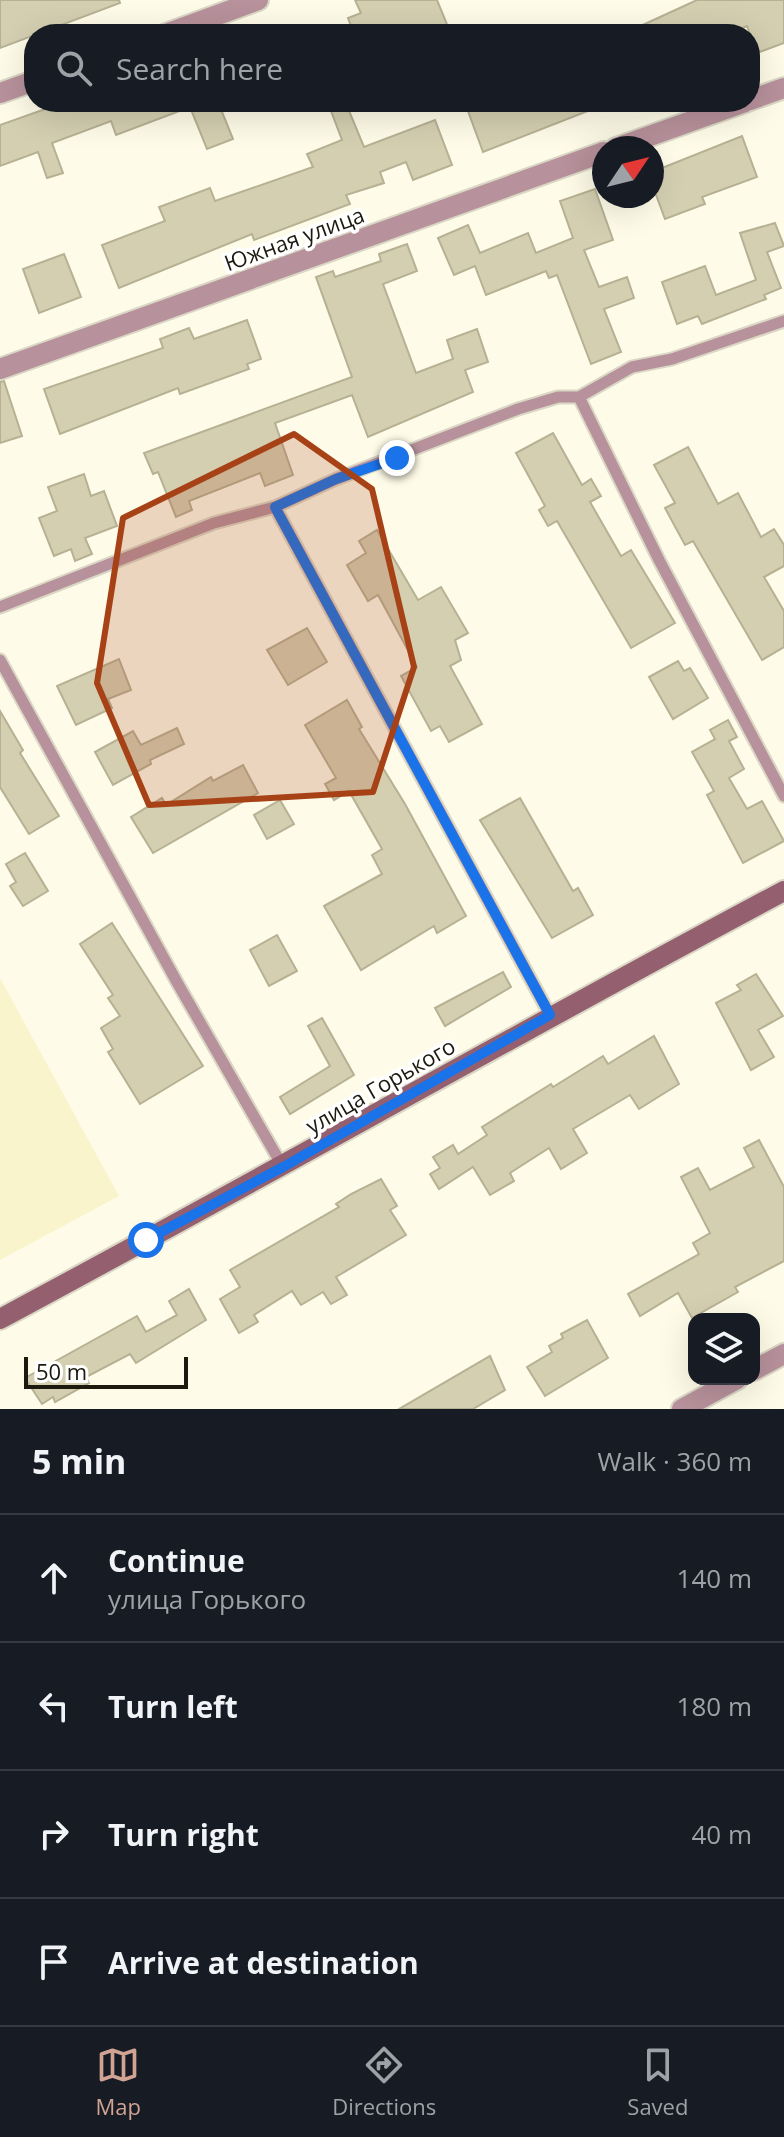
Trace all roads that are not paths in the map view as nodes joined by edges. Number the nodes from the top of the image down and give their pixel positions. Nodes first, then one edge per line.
1 (258, 0) edge
2 (193, 24) edge
3 (24, 85) edge
4 (784, 88) edge
5 (0, 93) edge
6 (760, 96) edge
7 (716, 112) edge
8 (649, 136) edge
9 (592, 156) edge
10 (784, 321) edge
11 (0, 369) edge
12 (579, 397) junction
13 (275, 507) junction
14 (0, 607) edge
15 (0, 660) edge
16 (784, 796) edge
17 (784, 891) edge
18 (550, 1015) junction
19 (283, 1167) junction
20 (0, 1319) edge
21 (784, 1354) edge
22 (760, 1367) edge
23 (726, 1385) edge
24 (682, 1409) edge

1 - 2 street
3 - 5 street
4 - 6 street
7 - 8 street
9 - 11 street, Южная улица
10 - 12 lane
12 - 13 lane
12 - 16 lane
13 - 14 lane
13 - 18 lane
15 - 19 lane
17 - 18 street, улица Горького
18 - 19 street, улица Горького
19 - 20 street, улица Горького
21 - 22 street
23 - 24 street

